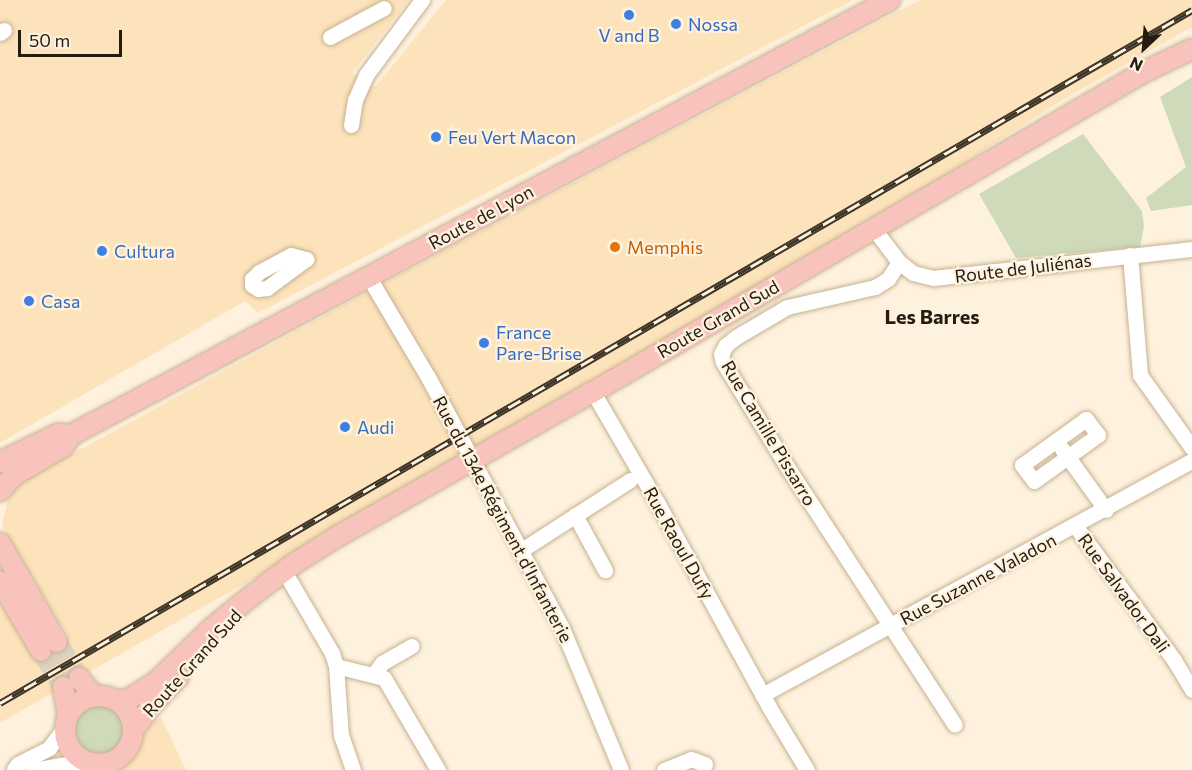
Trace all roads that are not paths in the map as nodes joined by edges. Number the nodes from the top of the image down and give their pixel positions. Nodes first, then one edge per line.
1 (422, 0) edge
2 (890, 0) edge
3 (382, 4) edge
4 (404, 23) junction
5 (330, 37) dead end
6 (1192, 49) edge
7 (351, 125) dead end
8 (874, 229) junction
9 (1192, 249) edge
10 (1130, 255) junction
11 (899, 262) junction
12 (368, 276) junction
13 (593, 392) junction
14 (71, 435) junction
15 (1056, 440) junction
16 (1192, 448) edge
17 (1068, 457) junction
18 (473, 461) junction
19 (1192, 461) edge
20 (0, 462) edge
21 (630, 480) dead end
22 (0, 491) edge
23 (1106, 510) junction
24 (575, 514) junction
25 (1076, 527) junction
26 (0, 543) edge
27 (520, 551) junction
28 (605, 570) dead end
29 (284, 571) junction
30 (0, 581) edge
31 (250, 597) junction
32 (890, 626) junction
33 (411, 646) dead end
34 (336, 666) junction
35 (375, 674) junction
36 (1192, 690) edge
37 (762, 695) junction
38 (94, 696) junction
39 (117, 701) junction
40 (66, 721) junction
41 (955, 725) dead end
42 (134, 729) junction
43 (84, 761) junction
44 (705, 764) dead end
45 (107, 767) edge
46 (14, 770) edge
47 (33, 770) edge
48 (353, 770) edge
49 (438, 770) edge
50 (622, 770) edge
51 (664, 770) edge
52 (807, 770) edge

1 - 4 street
2 - 12 main road, Route de Lyon
3 - 4 street
3 - 5 street
4 - 7 street
6 - 8 main road, Route Grand Sud
8 - 11 street, Route de Juliénas
8 - 13 main road, Route Grand Sud
9 - 10 street, Route de Juliénas
10 - 11 street, Route de Juliénas
10 - 16 street
11 - 32 street, Rue Camille Pissarro
12 - 14 main road, Route de Lyon
12 - 18 street, Rue du 134e Régiment d'Infanterie
13 - 18 main road, Route Grand Sud
13 - 37 street, Rue Raoul Dufy
14 - 20 main road, Route de Lyon
14 - 22 main road, Route de Lyon
15 - 17 street
15 - 17 street
15 - 17 street
17 - 23 street
18 - 27 street, Rue du 134e Régiment d'Infanterie
18 - 29 main road, Route Grand Sud
19 - 23 street, Rue Suzanne Valadon
21 - 24 street
23 - 25 street, Rue Suzanne Valadon
24 - 27 street
24 - 28 street
25 - 32 street, Rue Suzanne Valadon
25 - 36 street, Rue Salvador Dali
26 - 30 main road
27 - 50 street, Rue du 134e Régiment d'Infanterie
29 - 31 main road, Route Grand Sud
29 - 34 street
31 - 39 main road, Route Grand Sud
31 - 42 main road, Route Grand Sud
32 - 37 street, Rue Suzanne Valadon
32 - 41 street
33 - 35 street
34 - 35 street
34 - 48 street
35 - 49 street
37 - 52 street, Rue Raoul Dufy
38 - 39 main road
38 - 40 main road
38 - 40 main road
39 - 42 main road
40 - 43 main road
40 - 46 street
42 - 45 main road
43 - 45 main road
43 - 47 street
44 - 51 street

